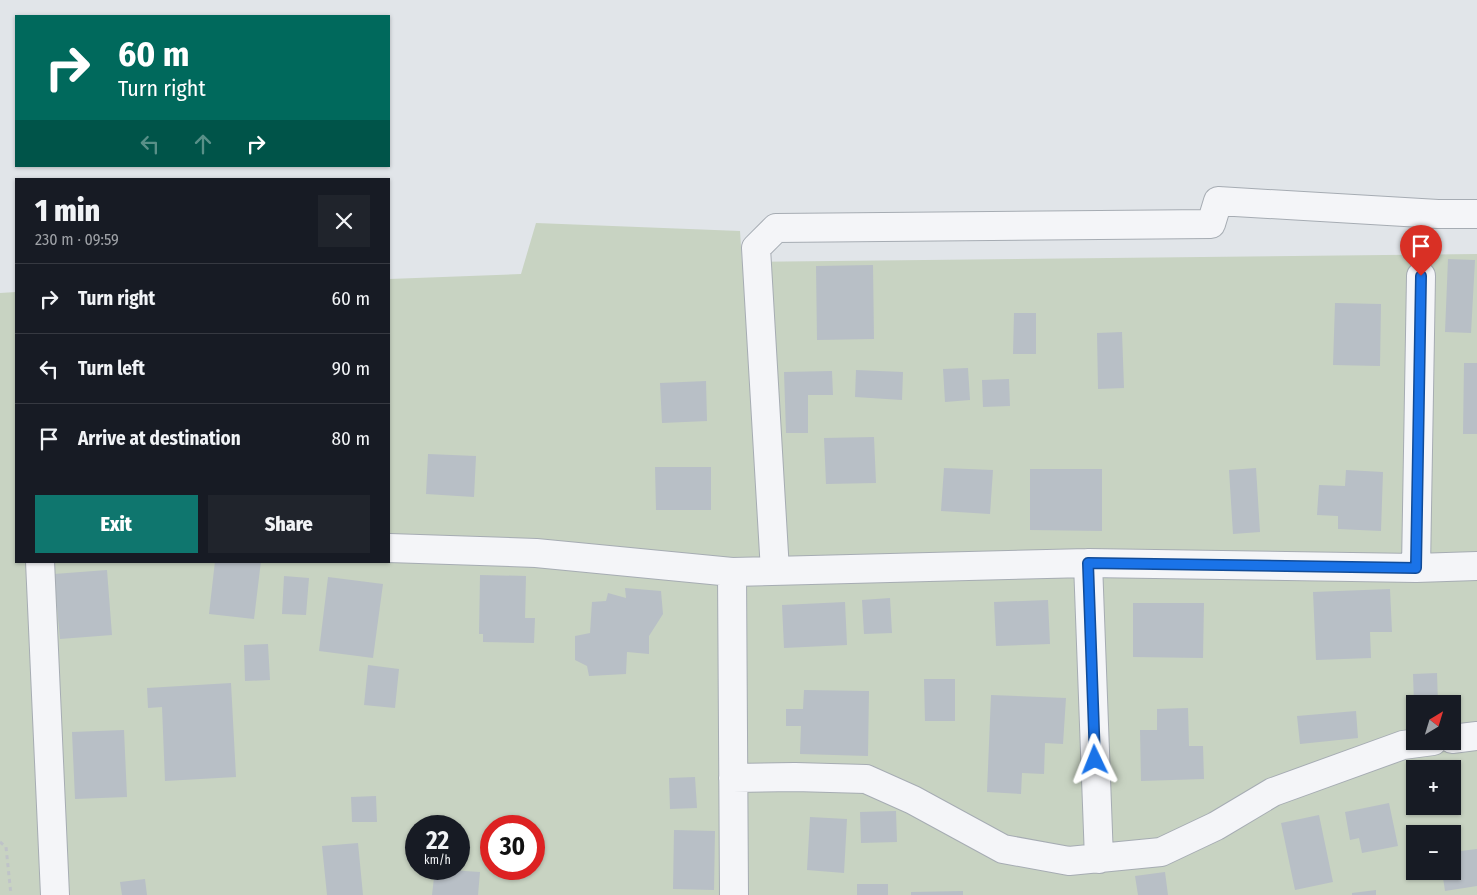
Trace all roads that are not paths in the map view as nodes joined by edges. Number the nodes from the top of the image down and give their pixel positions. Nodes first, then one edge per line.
1 (1477, 214) edge
2 (1421, 276) dead end
3 (390, 548) edge
4 (40, 563) edge
5 (1088, 563) junction
6 (1477, 566) edge
7 (1416, 568) junction
8 (775, 571) junction
9 (732, 572) junction
10 (1477, 736) edge
11 (1461, 738) edge
12 (1406, 745) edge
13 (732, 778) junction
14 (1099, 859) junction
15 (55, 895) edge
16 (734, 895) edge

1 - 8 street
2 - 7 street
3 - 9 street
4 - 15 street
5 - 7 street
5 - 8 street
5 - 14 street
6 - 7 street
8 - 9 street
9 - 13 street
10 - 11 street
12 - 14 street
13 - 14 street
13 - 16 street

